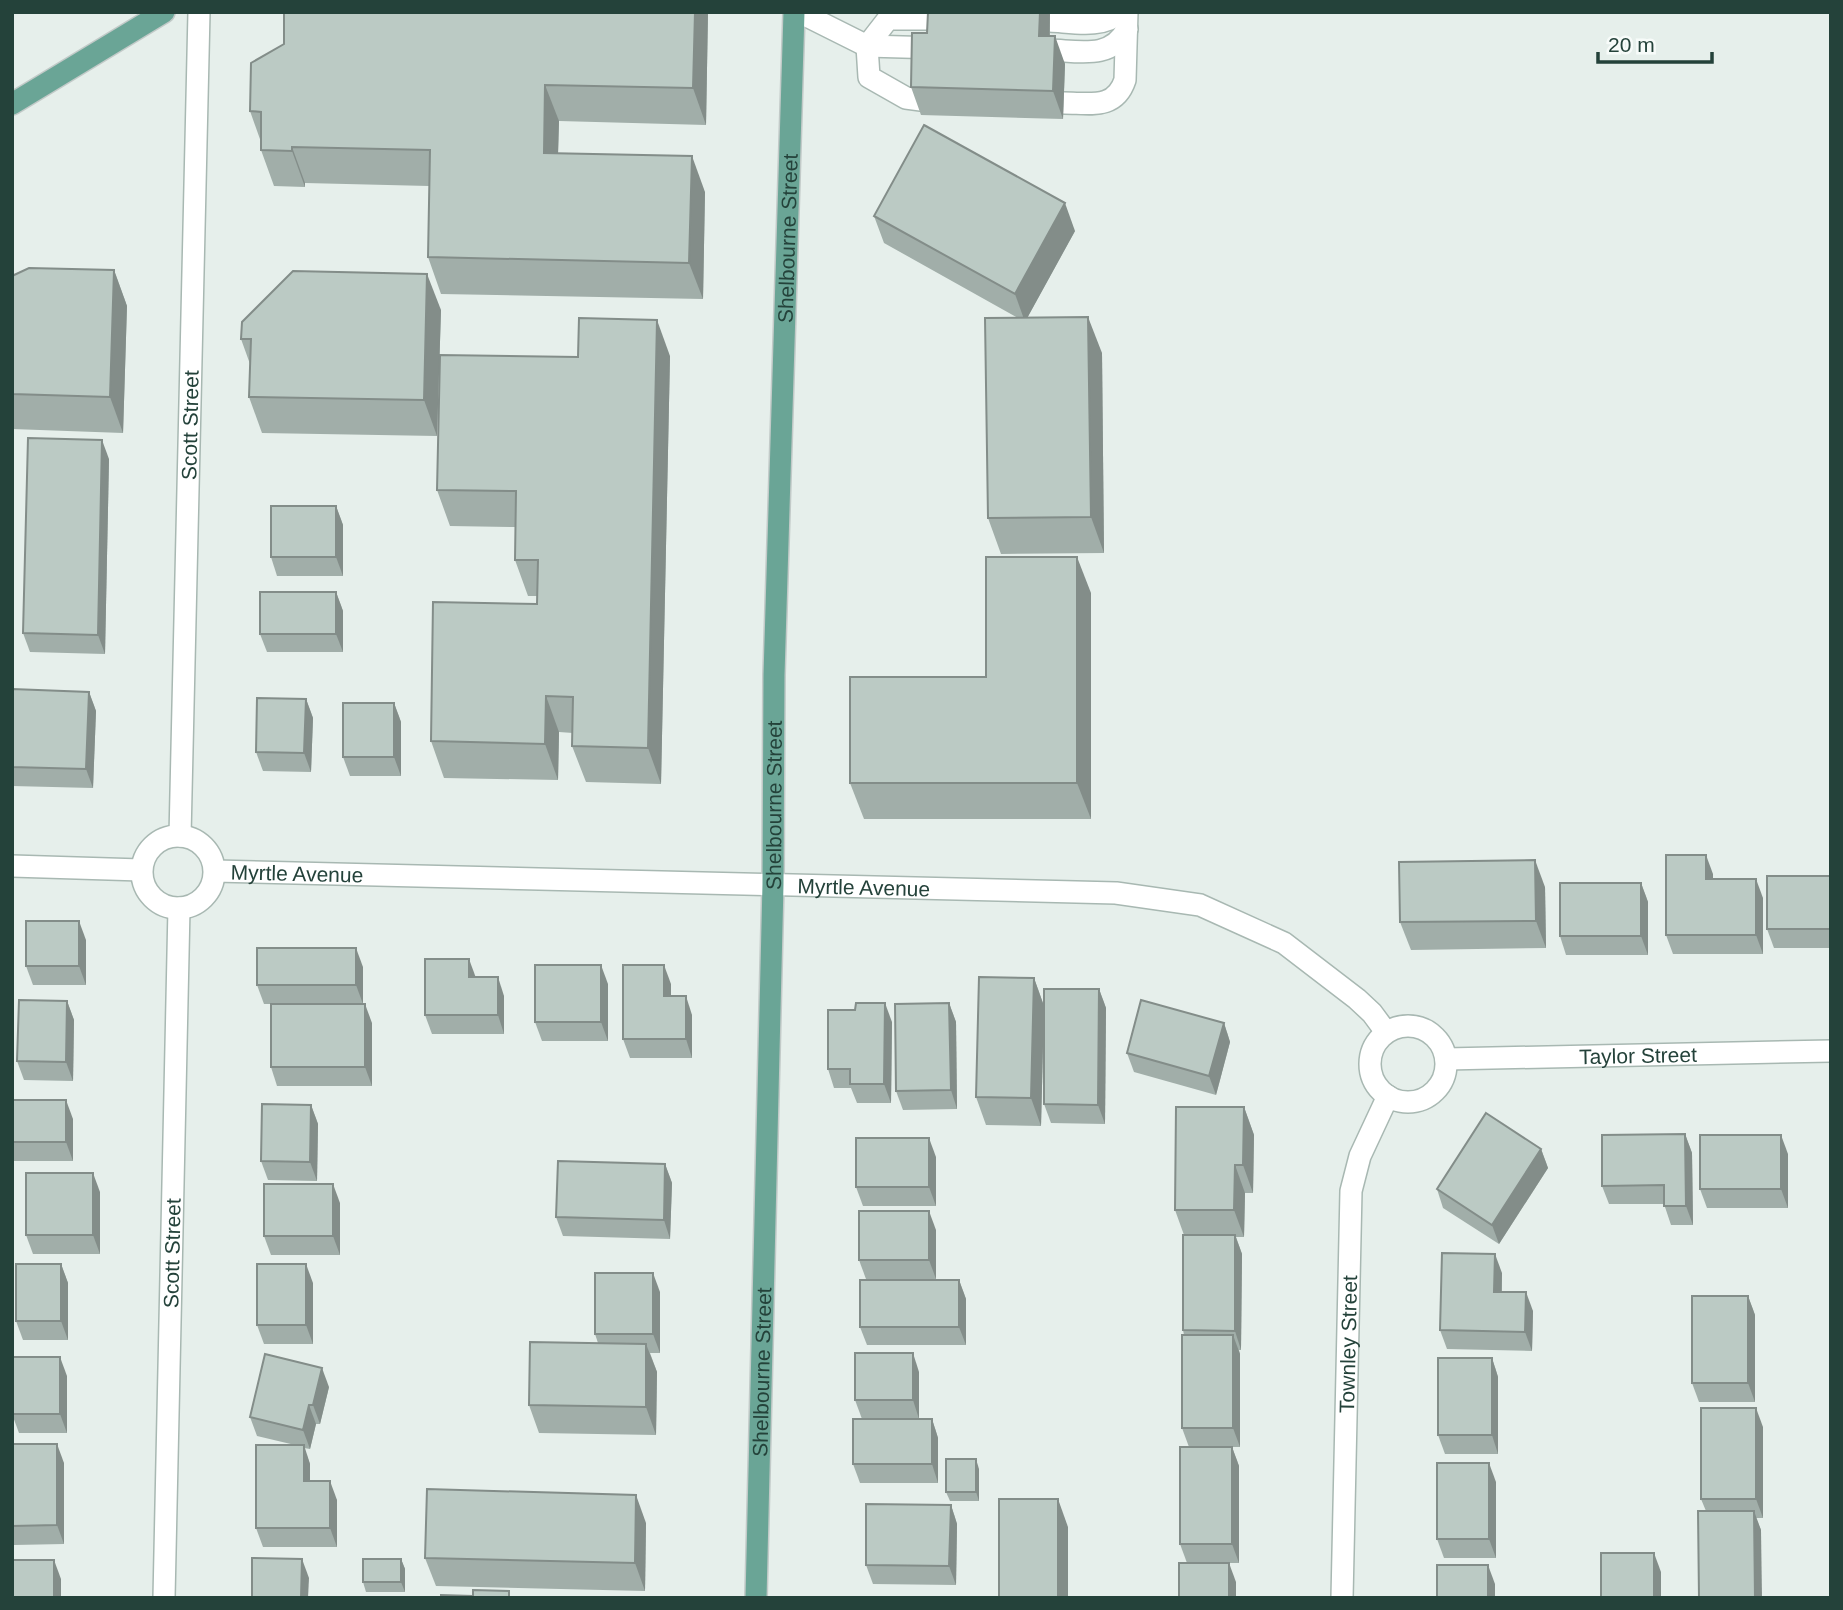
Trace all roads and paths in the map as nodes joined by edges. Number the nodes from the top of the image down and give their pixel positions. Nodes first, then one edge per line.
1 (164, 12) edge
2 (199, 12) edge
3 (794, 12) edge
4 (799, 12) edge
5 (1124, 18) edge
6 (939, 19) edge
7 (1050, 21) dead end
8 (867, 46) junction
9 (938, 48) edge
10 (1050, 50) edge
11 (921, 100) edge
12 (1063, 103) dead end
13 (12, 104) edge
14 (180, 836) junction
15 (12, 866) edge
16 (141, 870) junction
17 (215, 871) junction
18 (773, 884) junction
19 (179, 908) junction
20 (1386, 1032) junction
21 (1831, 1051) edge
22 (1446, 1059) junction
23 (1388, 1097) junction
24 (163, 1598) edge
25 (756, 1598) edge
26 (1342, 1598) edge

1 - 13 main road
2 - 14 street, Scott Street
3 - 18 main road, Shelbourne Street
4 - 8 street
5 - 7 street
5 - 10 street
5 - 12 street
6 - 8 street
8 - 9 street
8 - 11 street
14 - 16 street
14 - 17 street
15 - 16 street
16 - 19 street
17 - 18 street, Myrtle Avenue
17 - 19 street
18 - 20 street, Myrtle Avenue
18 - 25 main road, Shelbourne Street
19 - 24 street, Scott Street
20 - 22 street
20 - 23 street
21 - 22 street, Taylor Street
22 - 23 street
23 - 26 street, Townley Street

